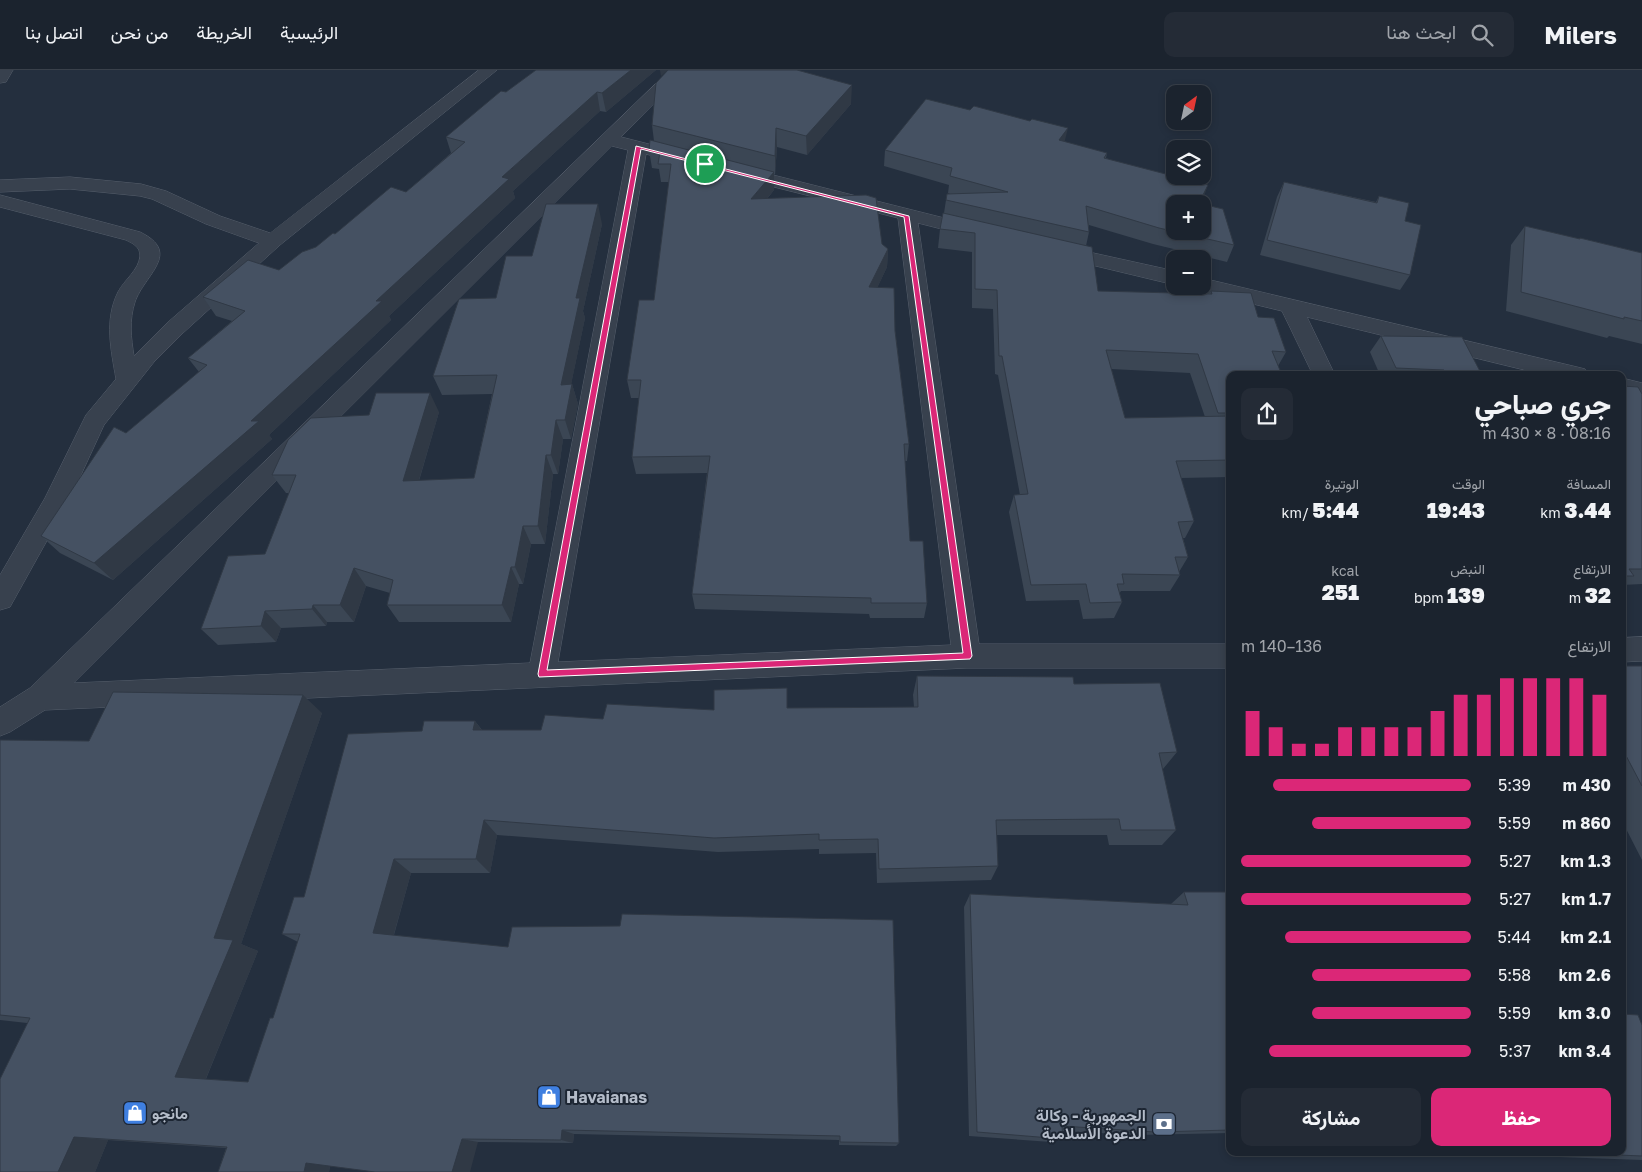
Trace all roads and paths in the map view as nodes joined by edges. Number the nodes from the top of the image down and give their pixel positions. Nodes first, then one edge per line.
1 (5, 70) edge
2 (489, 70) edge
3 (676, 72) edge
4 (0, 78) edge
5 (607, 139) junction
6 (638, 147) junction
7 (0, 186) edge
8 (0, 201) edge
9 (906, 216) junction
10 (993, 236) edge
11 (273, 241) junction
12 (1041, 247) edge
13 (1166, 276) edge
14 (1211, 287) edge
15 (1290, 305) junction
16 (1322, 371) edge
17 (1561, 371) edge
18 (128, 379) junction
19 (1626, 387) edge
20 (1642, 391) edge
21 (0, 599) edge
22 (1642, 649) edge
23 (1626, 650) edge
24 (968, 656) junction
25 (1226, 656) edge
26 (542, 674) junction
27 (40, 696) junction
28 (0, 723) edge

1 - 4 street
2 - 11 street
3 - 5 street
5 - 6 street
5 - 27 street
6 - 9 street
6 - 26 street
7 - 11 street
8 - 18 street
9 - 10 street
9 - 24 street
11 - 18 street
12 - 13 street
14 - 15 street
15 - 16 street
15 - 17 street
18 - 21 street
19 - 20 street
22 - 23 street
24 - 25 street
24 - 26 street
26 - 27 street
27 - 28 street

